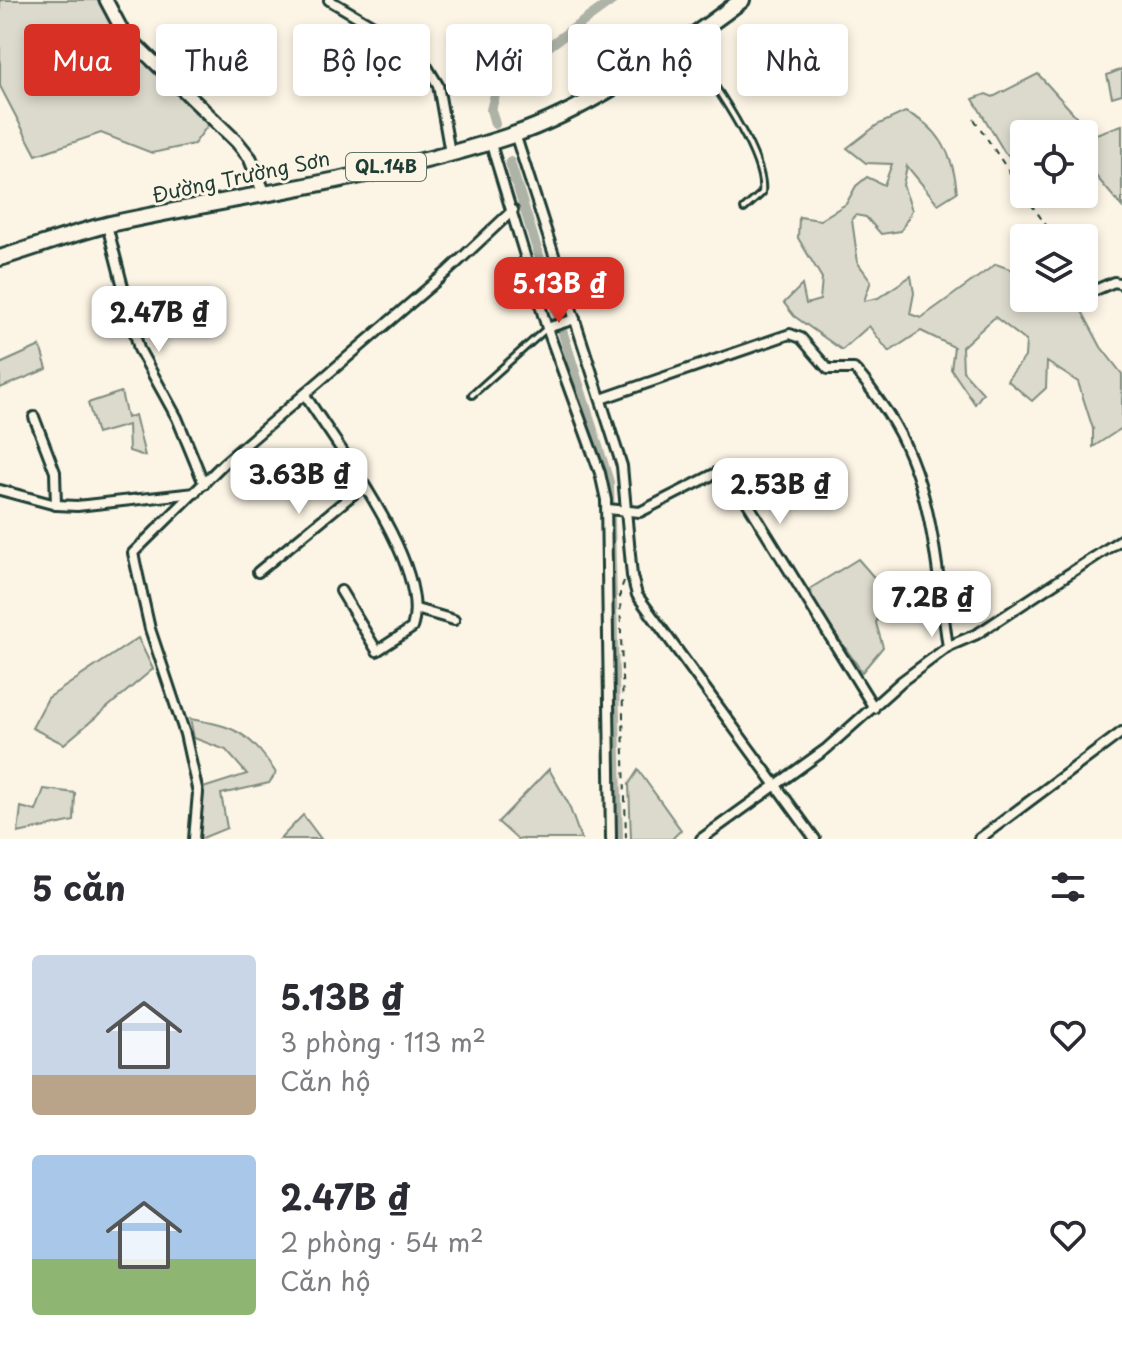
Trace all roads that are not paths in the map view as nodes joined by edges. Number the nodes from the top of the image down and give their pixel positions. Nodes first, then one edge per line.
1 (106, 0) edge
2 (329, 0) edge
3 (742, 0) edge
4 (710, 24) edge
5 (593, 96) edge
6 (720, 96) edge
7 (515, 134) junction
8 (490, 141) junction
9 (450, 153) junction
10 (264, 193) junction
11 (744, 209) dead end
12 (513, 210) junction
13 (107, 225) junction
14 (0, 258) edge
15 (1122, 284) edge
16 (1098, 289) edge
17 (575, 319) junction
18 (547, 328) junction
19 (305, 395) junction
20 (472, 395) dead end
21 (601, 399) junction
22 (34, 417) dead end
23 (204, 484) junction
24 (362, 487) junction
25 (0, 490) edge
26 (195, 493) junction
27 (56, 505) junction
28 (607, 509) junction
29 (627, 511) junction
30 (1122, 539) edge
31 (258, 572) dead end
32 (341, 591) dead end
33 (416, 609) junction
34 (454, 620) dead end
35 (948, 647) junction
36 (874, 708) junction
37 (1122, 732) edge
38 (776, 785) junction
39 (194, 839) edge
40 (611, 839) edge
41 (701, 839) edge
42 (815, 839) edge
43 (979, 839) edge

1 - 10 street
2 - 9 street
3 - 4 highway, Đường Trường Sơn / QL.14B
5 - 7 highway, Đường Trường Sơn / QL.14B
6 - 11 lane
7 - 8 highway, Đường Trường Sơn / QL.14B
7 - 17 street
8 - 9 highway, Đường Trường Sơn / QL.14B
8 - 12 street
9 - 10 highway, Đường Trường Sơn / QL.14B
10 - 13 highway, Đường Trường Sơn / QL.14B
12 - 18 street
12 - 19 street
13 - 14 highway, Đường Trường Sơn / QL.14B
13 - 23 street
15 - 16 street
17 - 18 street
17 - 21 street
18 - 20 lane
18 - 28 street
19 - 23 street
19 - 24 street
21 - 29 street
21 - 35 street
22 - 27 street
23 - 26 street
24 - 31 street
24 - 33 street
25 - 27 street
26 - 27 street
26 - 39 street
28 - 29 street
28 - 40 street
29 - 36 street
29 - 38 street
30 - 35 street
32 - 33 street
33 - 34 street
35 - 36 street
36 - 38 street
37 - 43 street
38 - 41 street
38 - 42 street

